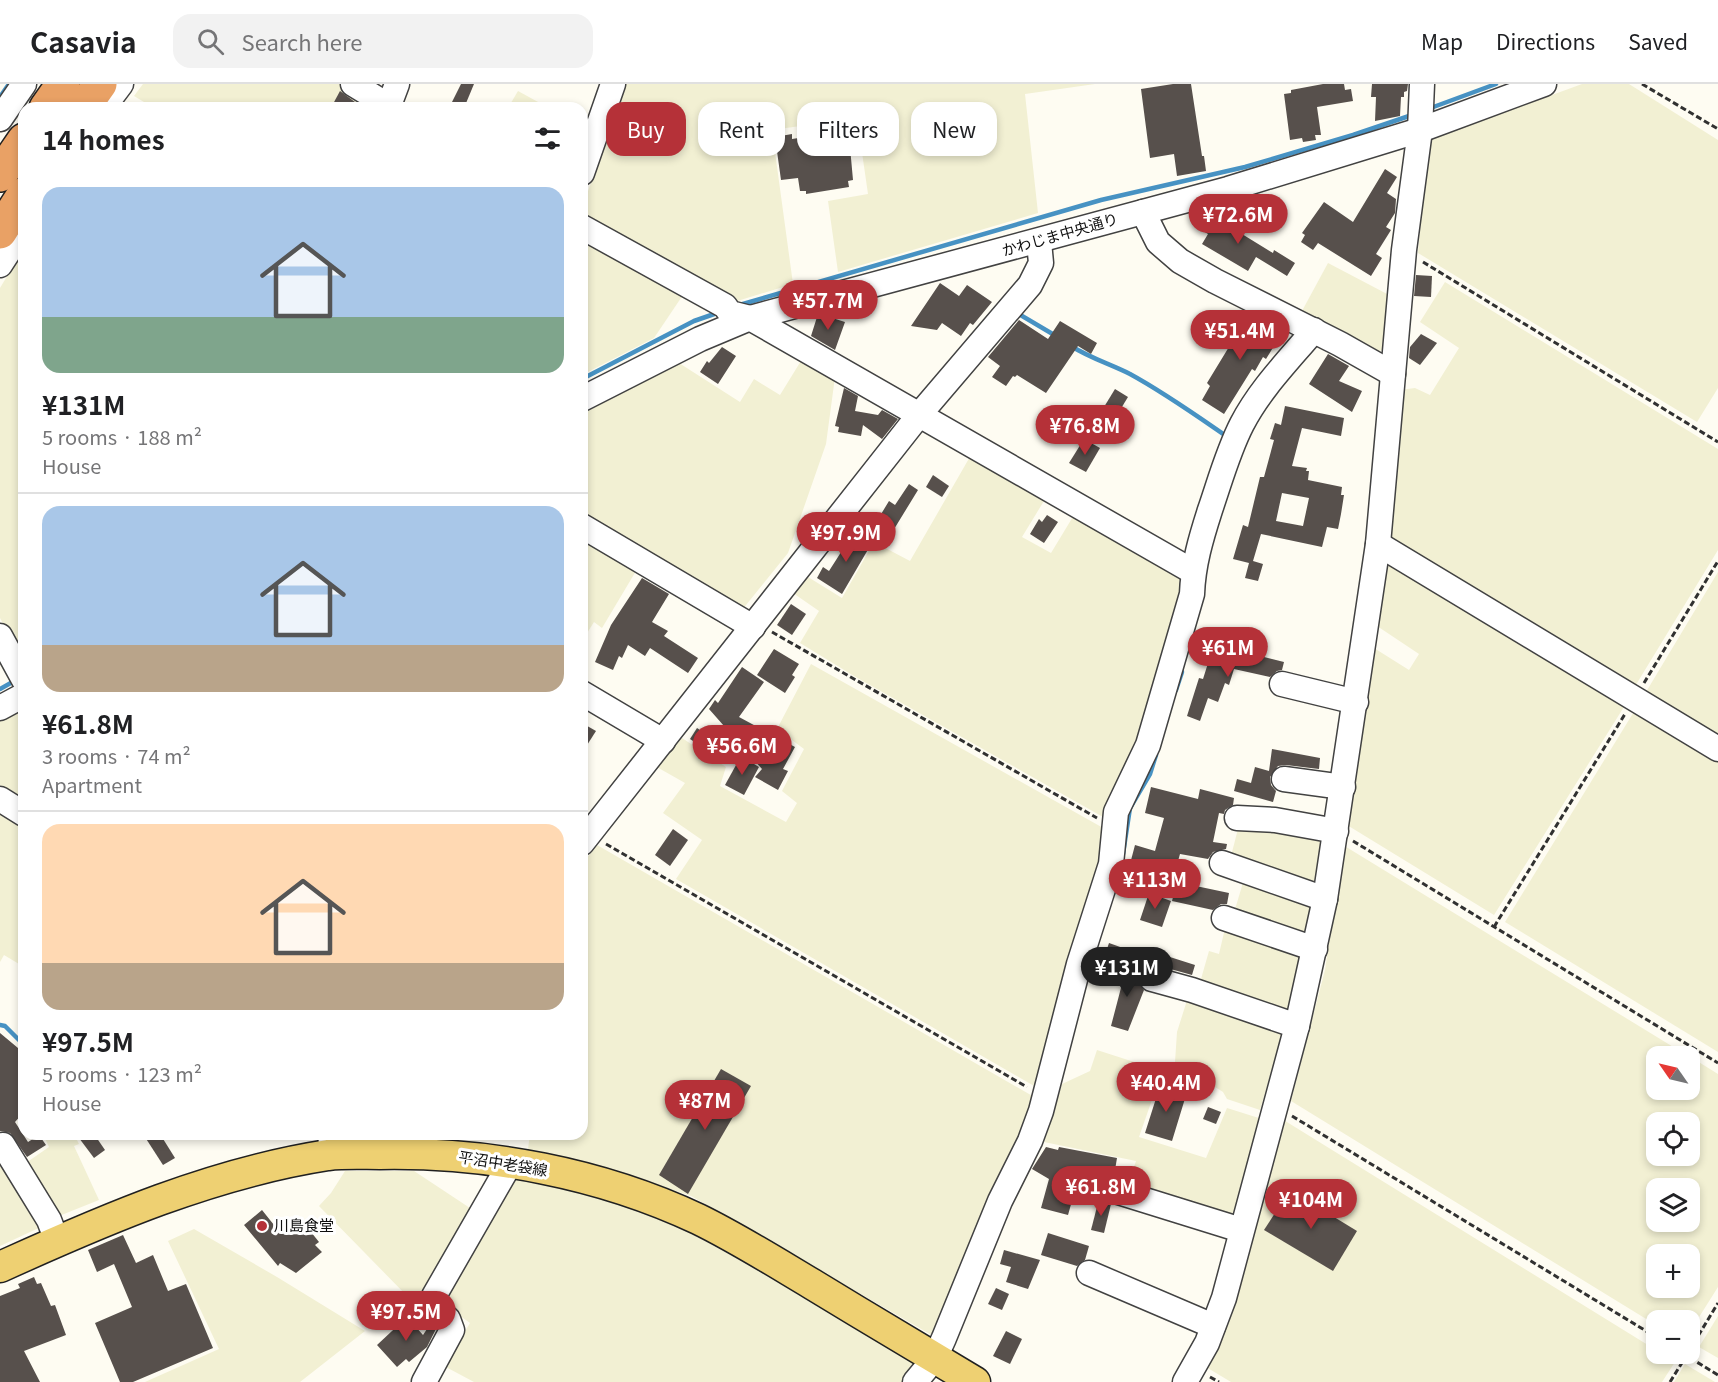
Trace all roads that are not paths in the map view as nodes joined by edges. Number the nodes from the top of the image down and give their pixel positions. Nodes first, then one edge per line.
1 (24, 84) edge
2 (63, 84) edge
3 (100, 84) edge
4 (121, 84) edge
5 (353, 84) edge
6 (613, 84) edge
7 (1422, 84) edge
8 (1544, 84) edge
9 (391, 99) edge
10 (50, 102) edge
11 (88, 102) edge
12 (108, 102) edge
13 (0, 119) edge
14 (1420, 130) junction
15 (18, 149) edge
16 (588, 156) edge
17 (0, 175) edge
18 (18, 204) edge
19 (1143, 212) junction
20 (588, 230) edge
21 (0, 232) edge
22 (18, 237) edge
23 (1039, 242) junction
24 (0, 265) edge
25 (735, 312) junction
26 (1314, 330) junction
27 (1393, 374) junction
28 (588, 396) edge
29 (919, 415) junction
30 (588, 529) edge
31 (1378, 544) junction
32 (1192, 571) junction
33 (755, 625) junction
34 (0, 636) edge
35 (18, 669) edge
36 (1282, 684) dead end
37 (588, 697) edge
38 (18, 698) edge
39 (1356, 702) junction
40 (0, 708) edge
41 (663, 741) junction
42 (1718, 749) edge
43 (1284, 779) dead end
44 (1343, 787) junction
45 (0, 799) edge
46 (18, 810) edge
47 (1237, 818) dead end
48 (1336, 831) junction
49 (588, 835) edge
50 (1222, 863) dead end
51 (1325, 899) junction
52 (1224, 918) dead end
53 (1315, 949) junction
54 (1152, 979) dead end
55 (1297, 1026) junction
56 (331, 1144) edge
57 (3, 1145) dead end
58 (511, 1162) junction
59 (1109, 1189) dead end
60 (1241, 1230) junction
61 (57, 1241) junction
62 (0, 1267) edge
63 (1089, 1273) dead end
64 (1213, 1326) junction
65 (935, 1358) junction
66 (424, 1382) edge
67 (915, 1382) edge
68 (975, 1382) edge
69 (1185, 1382) edge

1 - 13 street
2 - 10 highway
3 - 11 highway
4 - 12 street
5 - 9 street
6 - 16 street
7 - 14 street
8 - 14 street, かわじま中央通り
14 - 19 street, かわじま中央通り
14 - 27 street
15 - 17 highway
18 - 21 highway
19 - 23 street, かわじま中央通り
19 - 26 street
20 - 25 street
22 - 24 street
23 - 25 street, かわじま中央通り
23 - 29 street
25 - 28 street, かわじま中央通り
25 - 29 street
26 - 27 street
26 - 32 street
27 - 31 street
29 - 32 street
29 - 33 street
30 - 33 street
31 - 39 street
31 - 42 street
32 - 65 street
33 - 41 street
34 - 35 street
36 - 39 street
37 - 41 street
38 - 40 street
39 - 44 street
41 - 49 street
43 - 44 street
44 - 48 street
45 - 46 street
47 - 48 street
48 - 51 street
50 - 51 street
51 - 53 street
52 - 53 street
53 - 55 street
54 - 55 street
55 - 60 street
56 - 58 main road, 平沼中老袋線
56 - 61 main road, 平沼中老袋線
57 - 61 street
58 - 65 main road, 平沼中老袋線
58 - 66 street
59 - 60 street
60 - 64 street
61 - 62 main road, 平沼中老袋線
63 - 64 street
64 - 69 street
65 - 67 street
65 - 68 main road, 平沼中老袋線

